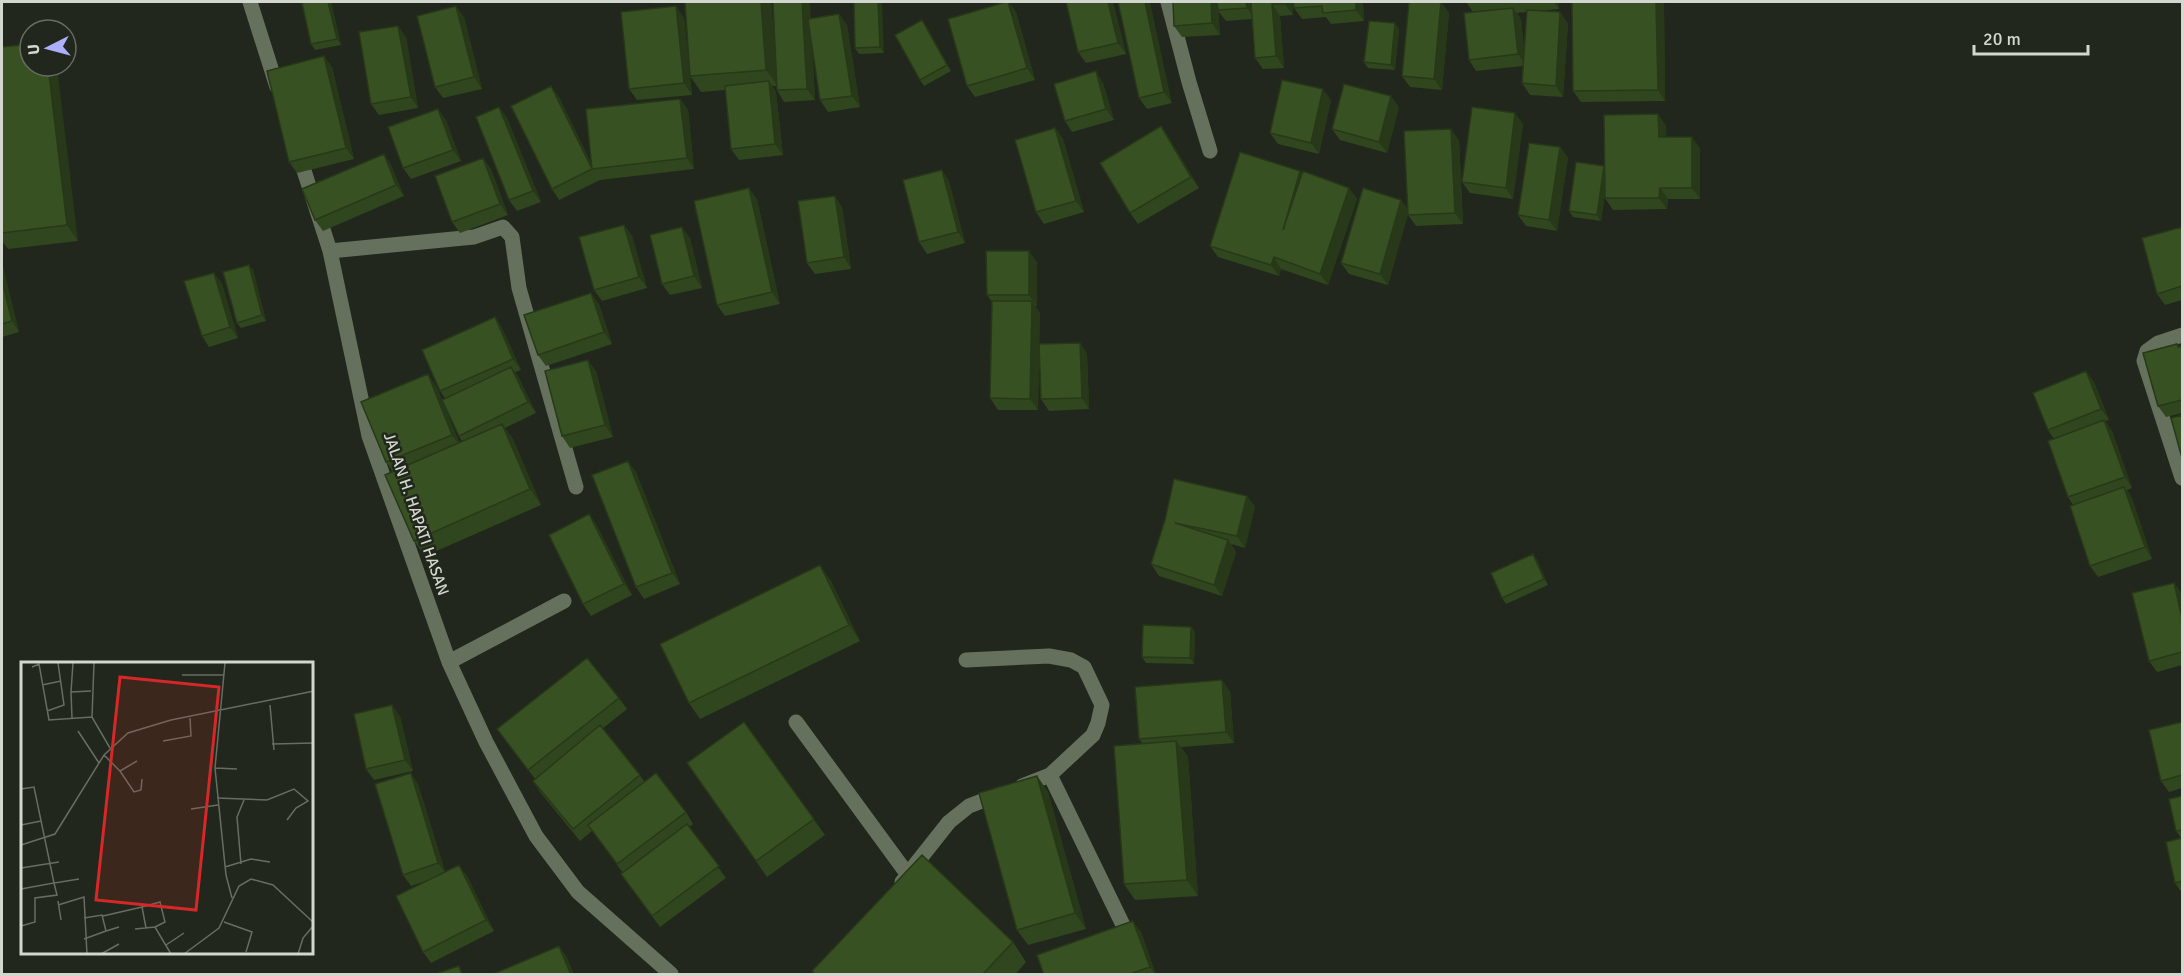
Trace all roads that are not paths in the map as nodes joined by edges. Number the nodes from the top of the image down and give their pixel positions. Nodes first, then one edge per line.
1 (250, 2) edge
2 (1168, 2) edge
3 (283, 104) edge
4 (294, 137) edge
5 (1210, 151) dead end
6 (330, 251) junction
7 (2182, 335) edge
8 (2182, 478) edge
9 (576, 487) dead end
10 (564, 601) dead end
11 (966, 660) dead end
12 (449, 662) junction
13 (796, 722) dead end
14 (1050, 775) junction
15 (908, 875) junction
16 (893, 893) edge
17 (1123, 925) edge
18 (671, 975) edge

1 - 3 street
2 - 5 street
4 - 6 street, JALAN H. HAPATI HASAN
6 - 9 street
6 - 12 street, JALAN H. HAPATI HASAN
7 - 8 street
10 - 12 street
11 - 14 street
12 - 18 street, JALAN H. HAPATI HASAN
13 - 15 street
14 - 15 street
14 - 17 street
15 - 16 street

